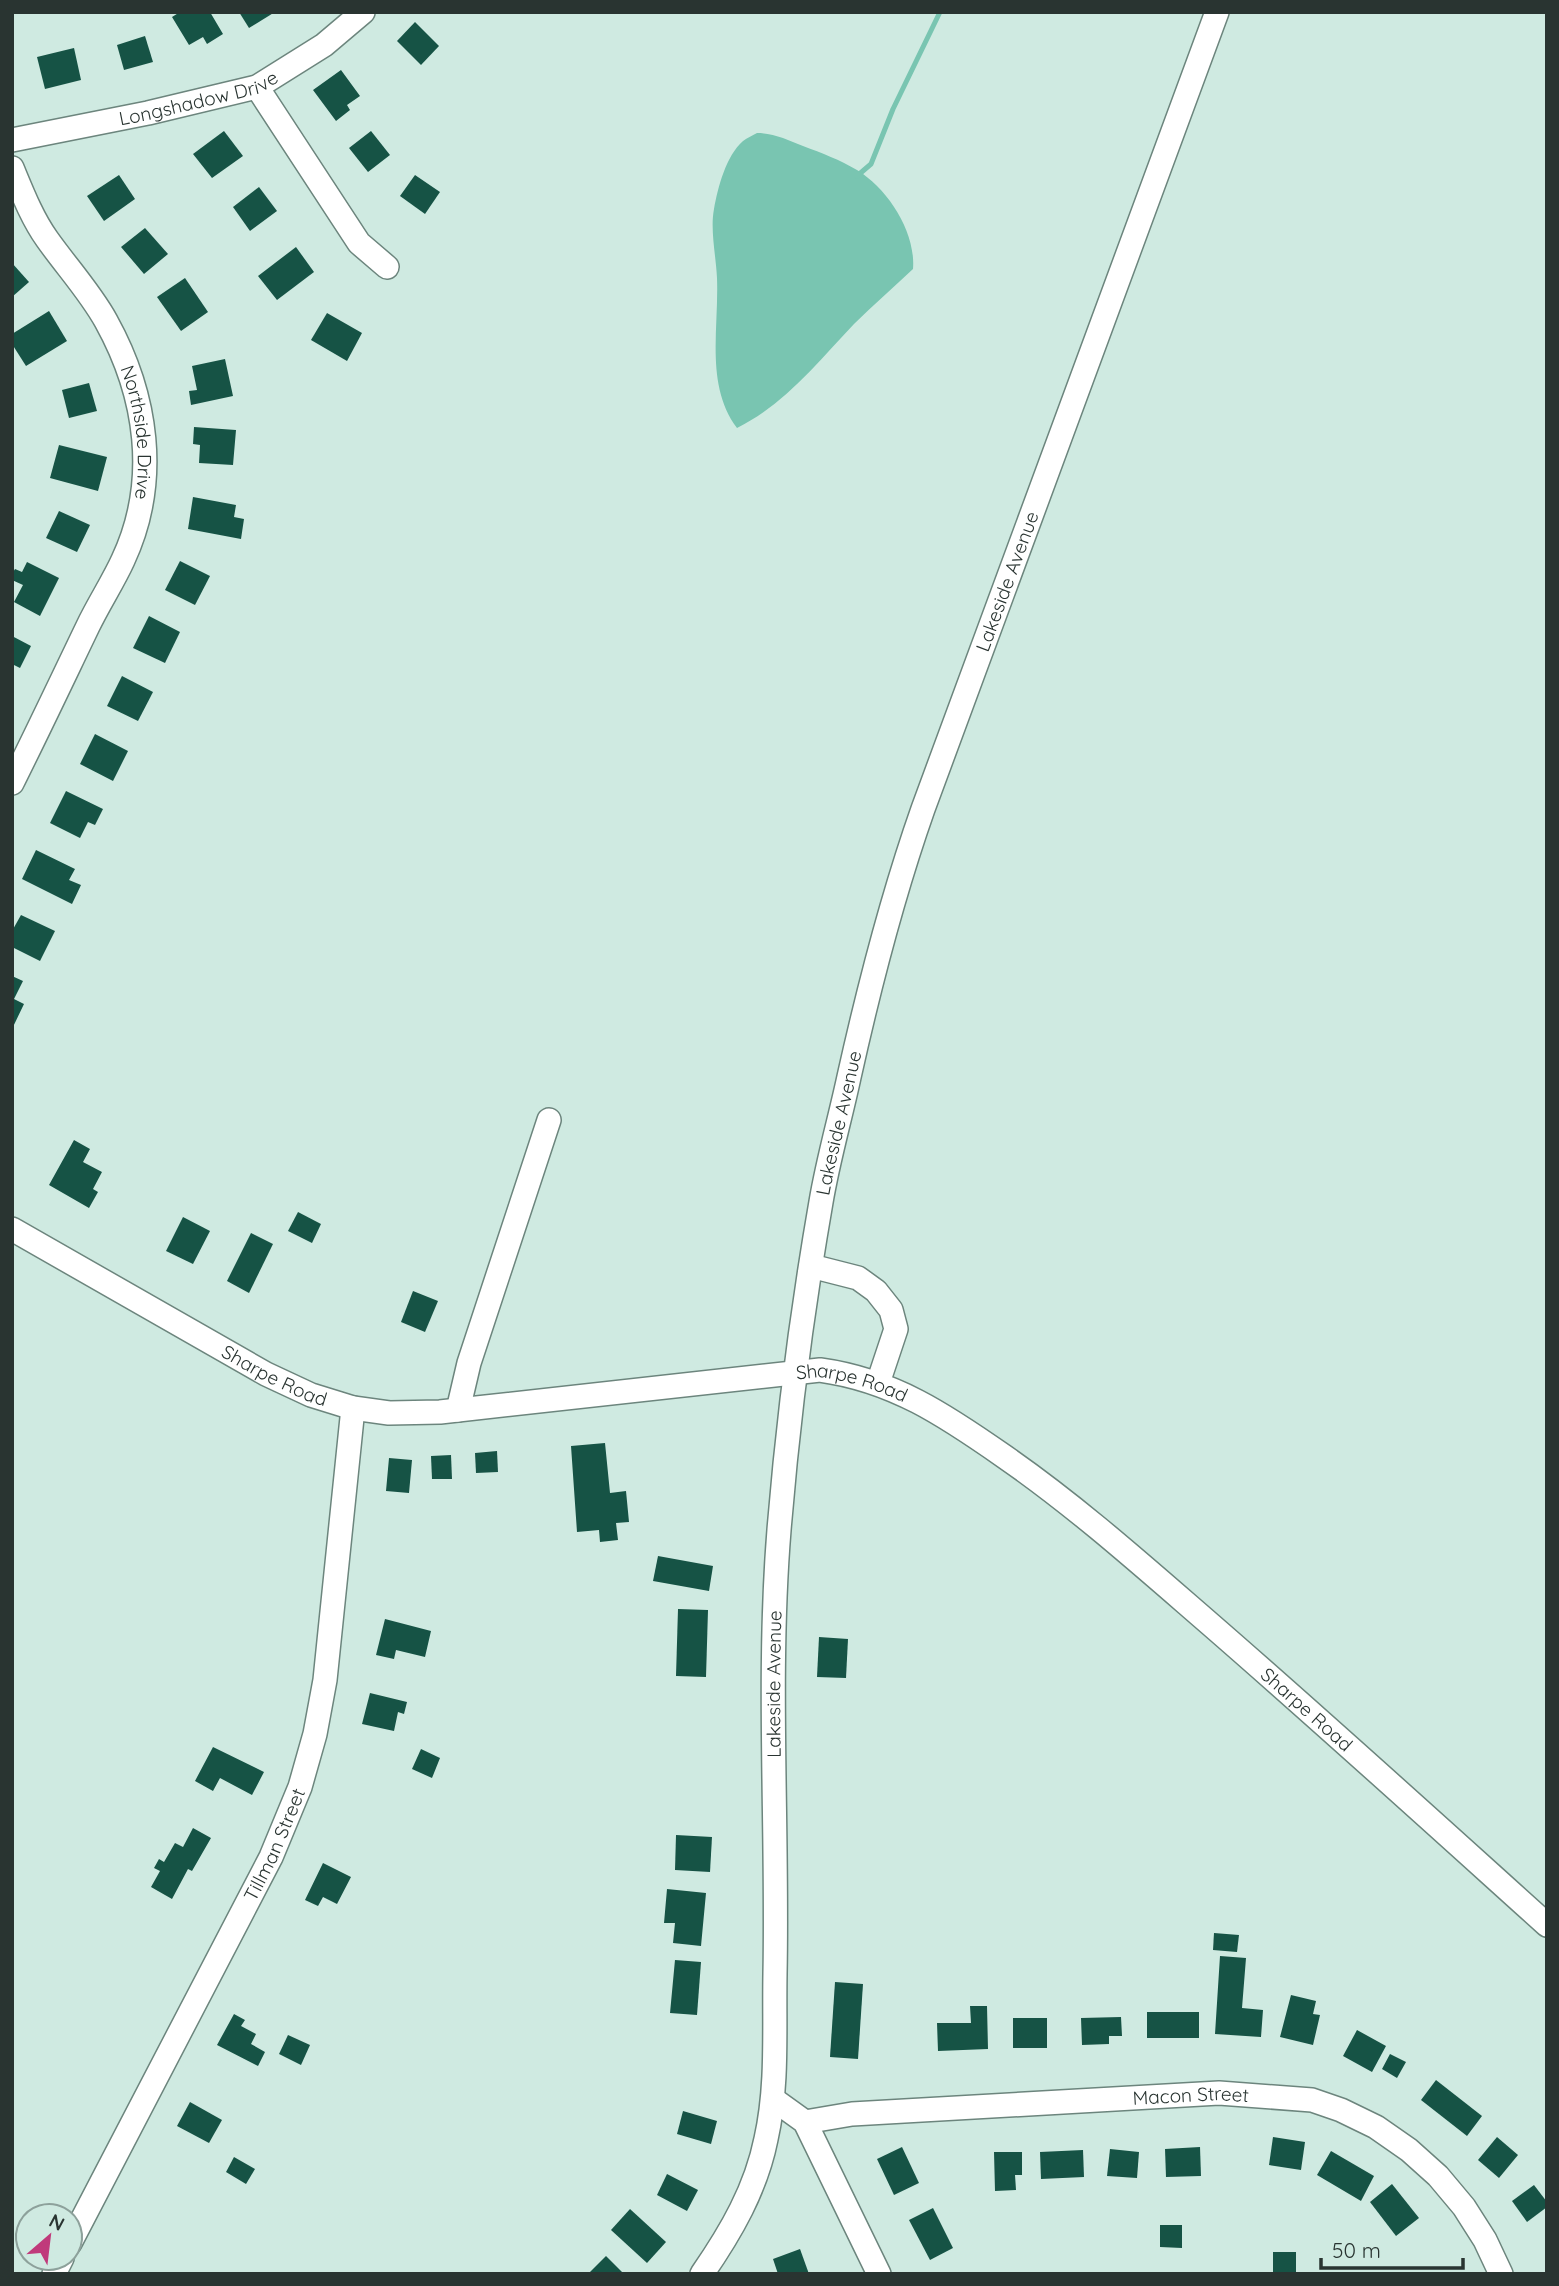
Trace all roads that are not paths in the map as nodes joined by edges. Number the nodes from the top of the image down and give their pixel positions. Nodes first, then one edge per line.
1 (363, 12) edge
2 (1217, 12) edge
3 (257, 87) junction
4 (12, 139) edge
5 (12, 168) edge
6 (387, 267) dead end
7 (12, 783) edge
8 (549, 1120) dead end
9 (12, 1229) edge
10 (811, 1266) junction
11 (794, 1371) junction
12 (878, 1383) junction
13 (353, 1408) junction
14 (458, 1410) junction
15 (1547, 1925) edge
16 (773, 2099) junction
17 (805, 2122) junction
18 (84, 2216) edge
19 (702, 2274) edge
20 (879, 2274) edge
21 (1501, 2274) edge

1 - 3 street, Longshadow Drive
2 - 10 street, Lakeside Avenue
3 - 4 street, Longshadow Drive
3 - 6 street
5 - 7 street, Northside Drive
8 - 14 street
9 - 13 street, Sharpe Road
10 - 11 street, Lakeside Avenue
10 - 12 street
11 - 12 street, Sharpe Road
11 - 14 street, Sharpe Road
11 - 16 street, Lakeside Avenue
12 - 15 street, Sharpe Road
13 - 14 street, Sharpe Road
13 - 18 street, Tillman Street
16 - 17 street
16 - 19 street, Lakeside Avenue
17 - 20 street
17 - 21 street, Macon Street

